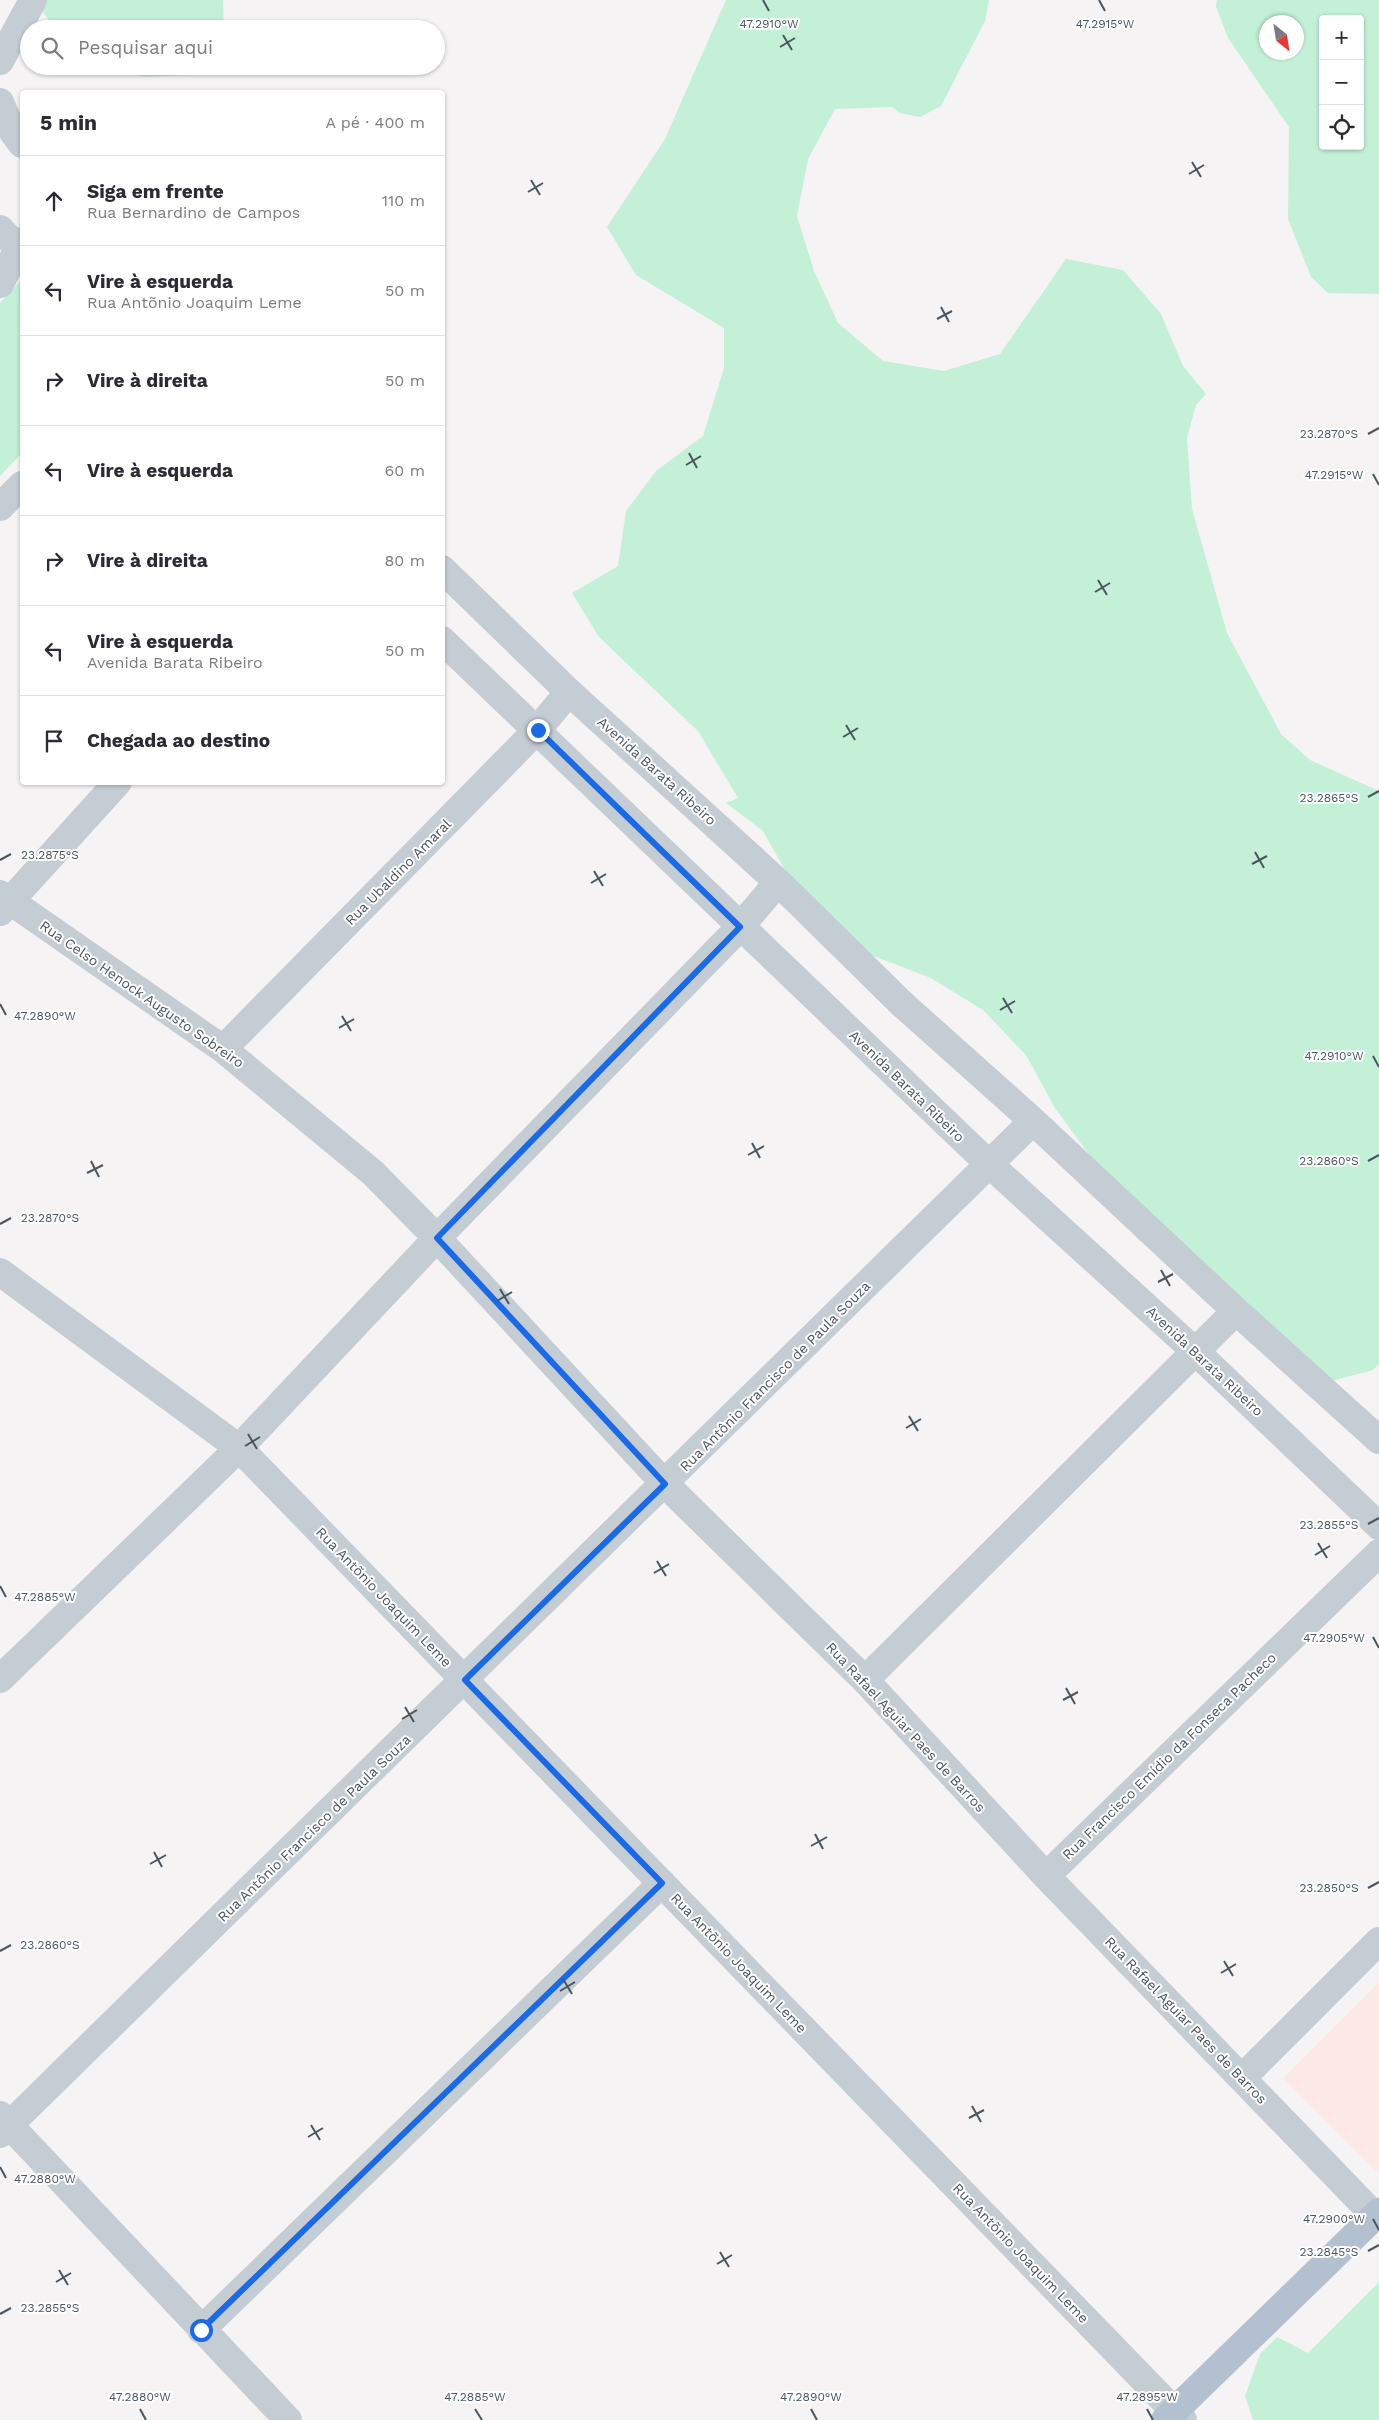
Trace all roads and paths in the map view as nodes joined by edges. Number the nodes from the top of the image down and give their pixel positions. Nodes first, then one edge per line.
1 (33, 0) edge
2 (22, 20) edge
3 (20, 24) edge
4 (0, 61) edge
5 (0, 102) edge
6 (20, 141) edge
7 (16, 242) edge
8 (0, 284) edge
9 (20, 486) edge
10 (0, 507) edge
11 (445, 572) edge
12 (445, 643) edge
13 (569, 692) junction
14 (538, 730) junction
15 (115, 785) edge
16 (778, 882) junction
17 (3, 902) edge
18 (740, 927) junction
19 (223, 1049) junction
20 (1034, 1121) junction
21 (990, 1164) junction
22 (437, 1238) junction
23 (0, 1272) edge
24 (1236, 1311) junction
25 (1196, 1352) junction
26 (1379, 1440) edge
27 (239, 1448) junction
28 (665, 1484) junction
29 (1379, 1526) edge
30 (1379, 1553) edge
31 (0, 1679) edge
32 (465, 1680) junction
33 (865, 1680) junction
34 (1046, 1876) junction
35 (662, 1883) junction
36 (1379, 1941) edge
37 (1242, 2078) junction
38 (3, 2125) edge
39 (1377, 2214) edge
40 (201, 2330) junction
41 (1174, 2417) edge
42 (288, 2420) edge

1 - 2 street
3 - 4 street
5 - 6 street
7 - 8 street
9 - 10 street
11 - 13 street, Avenida Barata Ribeiro
12 - 14 street, Avenida Barata Ribeiro
13 - 14 street, Rua Ubaldino Amaral
13 - 16 street, Avenida Barata Ribeiro
14 - 18 street, Avenida Barata Ribeiro
14 - 19 street, Rua Ubaldino Amaral
15 - 17 street
16 - 18 street
16 - 20 street, Avenida Barata Ribeiro
17 - 19 street, Rua Celso Henock Augusto Sobreiro
18 - 21 street, Avenida Barata Ribeiro
18 - 22 street
19 - 22 street, Rua Celso Henock Augusto Sobreiro
20 - 21 street, Rua Antônio Francisco de Paula Souza
20 - 24 street, Avenida Barata Ribeiro
21 - 25 street, Avenida Barata Ribeiro
21 - 28 street, Rua Antônio Francisco de Paula Souza
22 - 27 street
22 - 28 street, Rua Rafael Aguiar Paes de Barros
23 - 27 street, Rua Antõnio Joaquim Leme
24 - 25 street
24 - 26 street, Avenida Barata Ribeiro
25 - 29 street, Avenida Barata Ribeiro
25 - 33 street
27 - 31 street
27 - 32 street, Rua Antõnio Joaquim Leme
28 - 32 street, Rua Antônio Francisco de Paula Souza
28 - 33 street, Rua Rafael Aguiar Paes de Barros
30 - 34 street, Rua Francisco Emídio da Fonseca Pacheco
32 - 35 street, Rua Antõnio Joaquim Leme
32 - 38 street, Rua Antônio Francisco de Paula Souza
33 - 34 street, Rua Rafael Aguiar Paes de Barros
34 - 37 street, Rua Rafael Aguiar Paes de Barros
35 - 40 street
35 - 41 street, Rua Antõnio Joaquim Leme
36 - 37 street
37 - 39 street, Rua Rafael Aguiar Paes de Barros
38 - 40 street
39 - 41 main road
40 - 42 street

